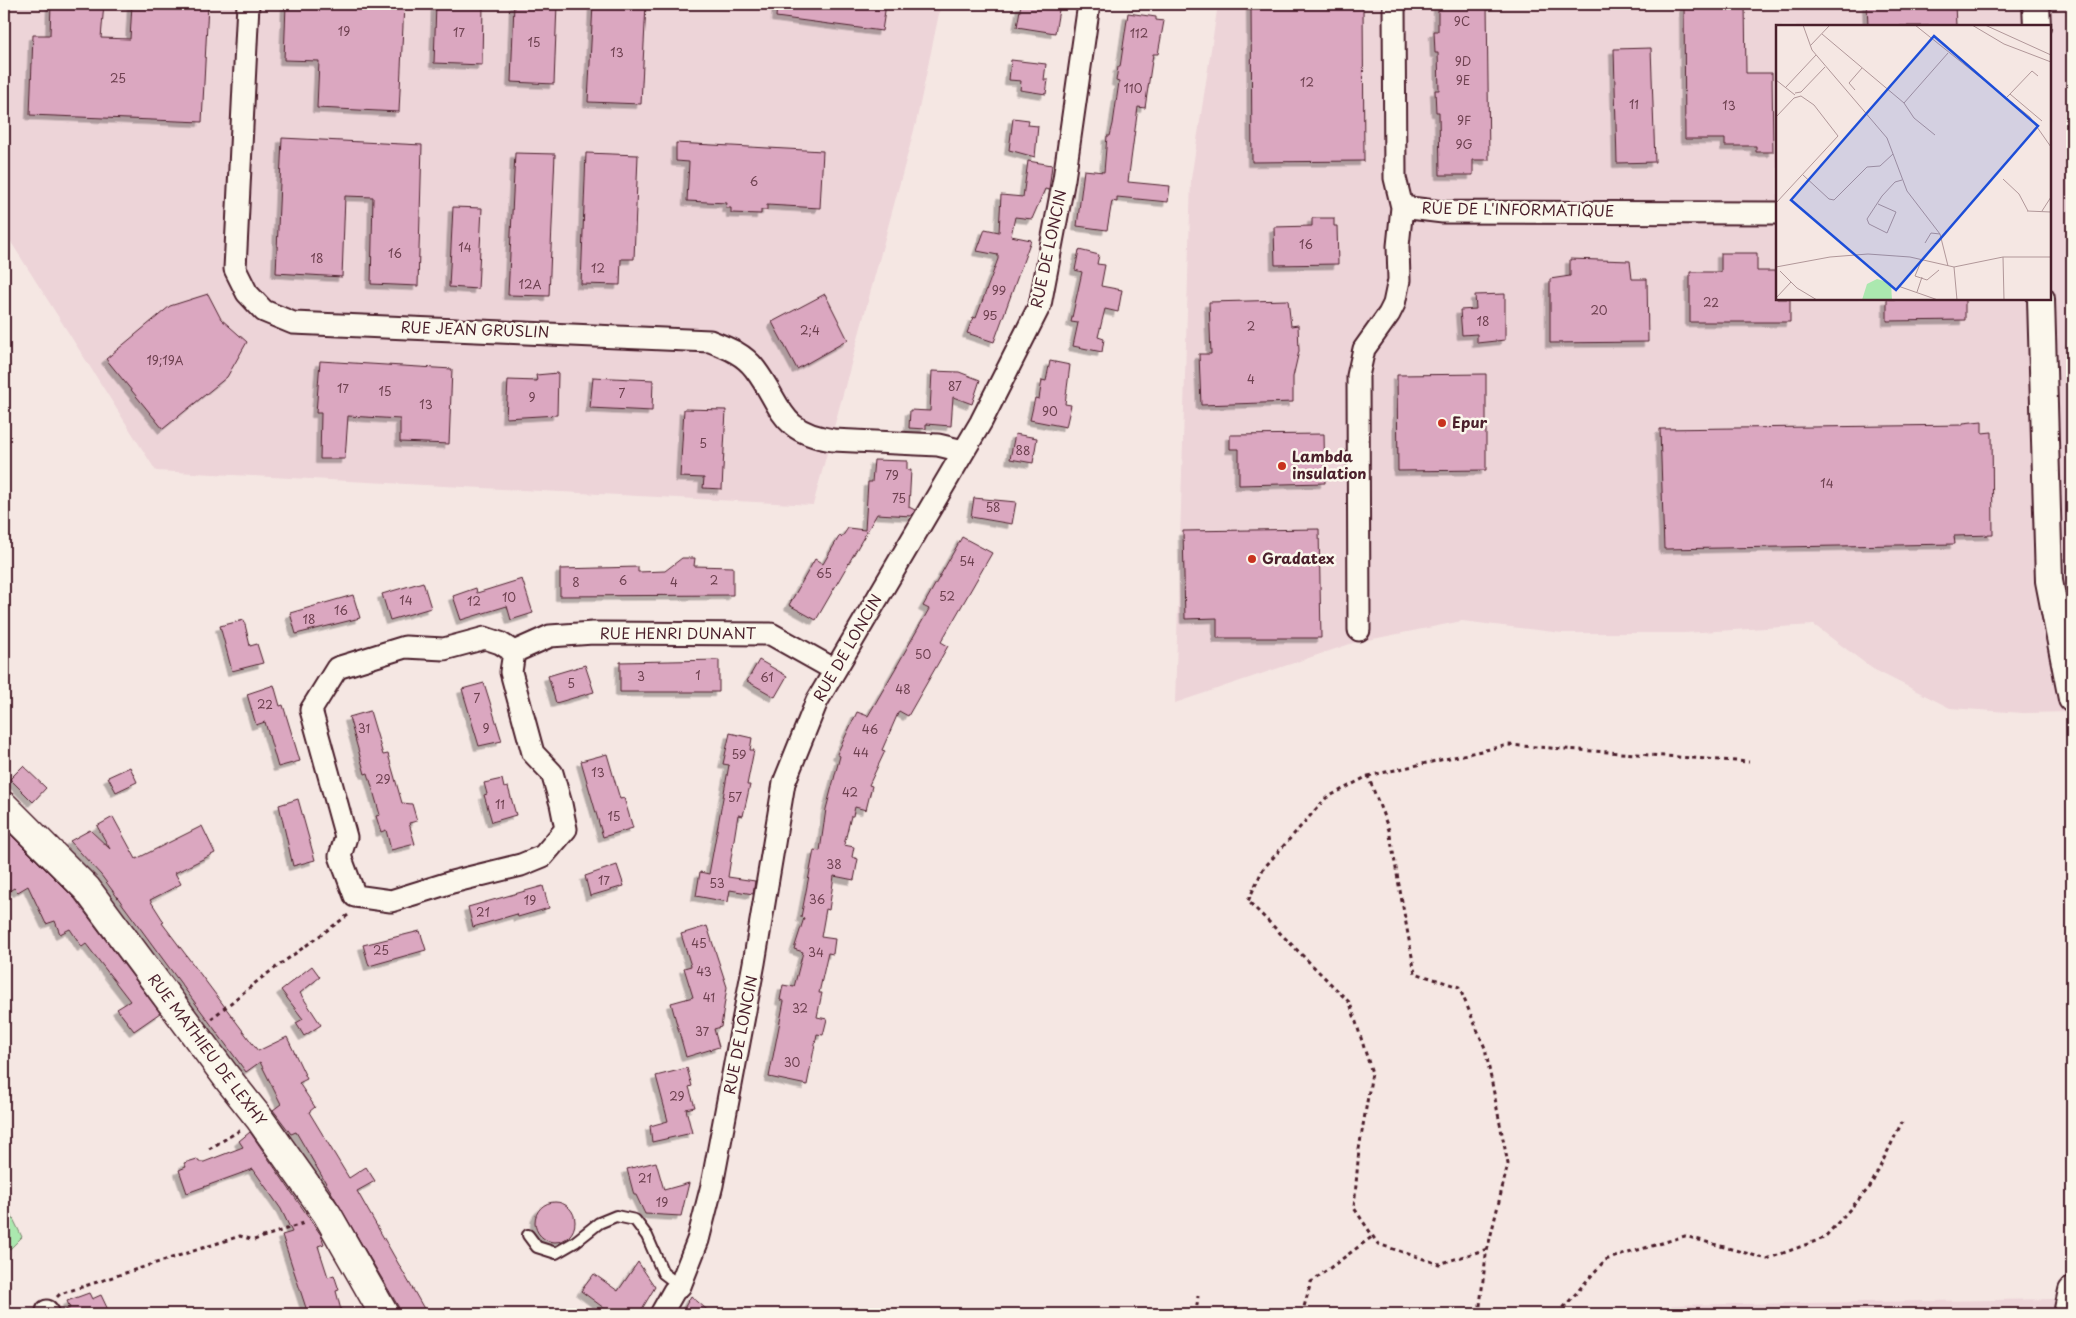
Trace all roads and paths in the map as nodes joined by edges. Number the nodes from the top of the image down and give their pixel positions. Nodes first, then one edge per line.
1 (248, 4) edge
2 (1088, 4) edge
3 (1394, 4) edge
4 (2036, 4) edge
5 (2037, 25) edge
6 (1402, 207) junction
7 (1776, 213) edge
8 (2041, 300) edge
9 (963, 451) junction
10 (1359, 630) dead end
11 (514, 652) junction
12 (835, 670) junction
13 (2072, 699) edge
14 (1749, 762) dead end
15 (1368, 776) junction
16 (4, 806) edge
17 (366, 898) junction
18 (193, 1032) junction
19 (259, 1118) junction
20 (1902, 1122) dead end
21 (209, 1149) dead end
22 (327, 1214) junction
23 (528, 1235) dead end
24 (1373, 1236) junction
25 (1488, 1249) junction
26 (680, 1286) junction
27 (1198, 1296) dead end
28 (48, 1313) edge
29 (384, 1314) edge
30 (661, 1314) edge
31 (1196, 1314) edge
32 (1302, 1314) edge
33 (1479, 1314) edge
34 (1558, 1314) edge

1 - 9 street, RUE JEAN GRUSLIN
2 - 9 street, RUE DE LONCIN
3 - 6 street, RUE DE L'INFORMATIQUE
4 - 5 street
6 - 7 street, RUE DE L'INFORMATIQUE
6 - 10 street
8 - 13 street
9 - 12 street, RUE DE LONCIN
11 - 12 street, RUE HENRI DUNANT
11 - 17 street
11 - 17 street
12 - 26 street, RUE DE LONCIN
14 - 15 path
15 - 24 path
15 - 25 path
16 - 18 main road, RUE MATHIEU DE LEXHY
17 - 18 path
18 - 19 main road, RUE MATHIEU DE LEXHY
19 - 21 path
19 - 22 main road, RUE MATHIEU DE LEXHY
20 - 34 path
22 - 28 path
22 - 29 main road, RUE MATHIEU DE LEXHY
23 - 26 lane
24 - 25 path
24 - 32 path
25 - 33 path
26 - 30 street, RUE DE LONCIN
27 - 31 path

